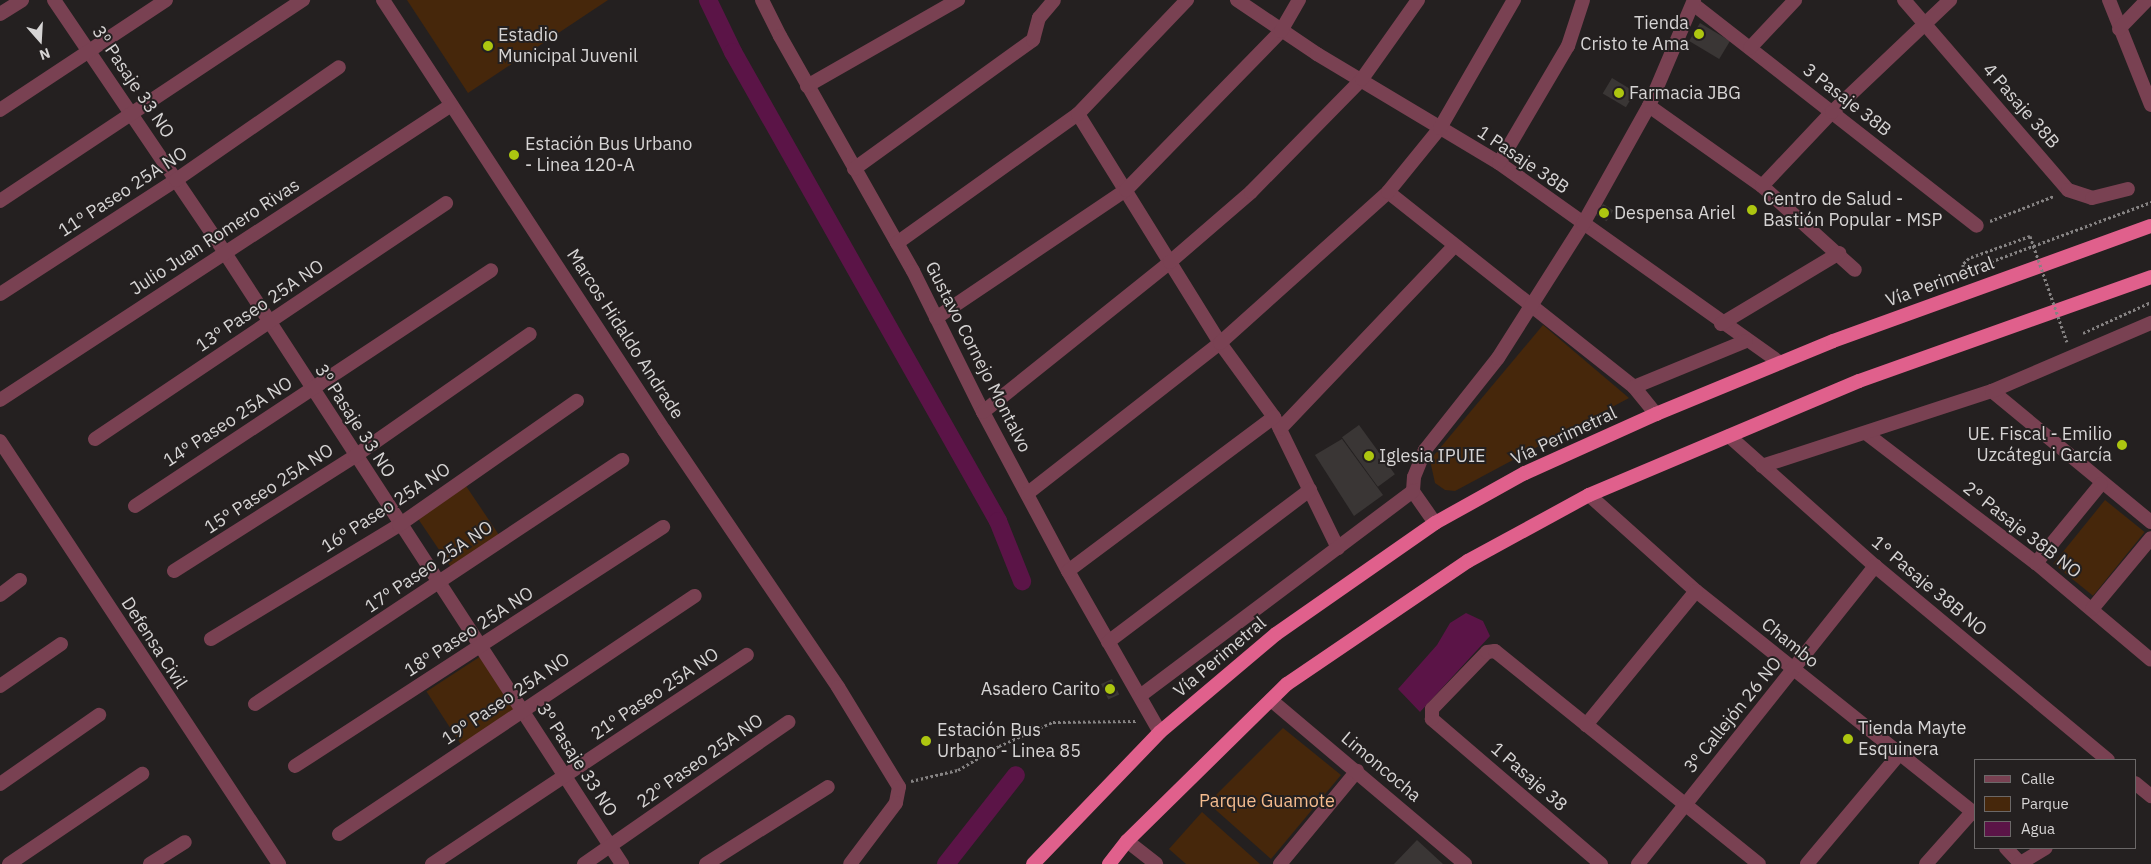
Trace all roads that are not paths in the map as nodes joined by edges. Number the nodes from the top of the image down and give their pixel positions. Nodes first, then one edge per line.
1 (22, 0) edge
2 (54, 0) edge
3 (166, 0) edge
4 (303, 0) edge
5 (383, 0) edge
6 (762, 0) edge
7 (958, 0) edge
8 (1054, 0) edge
9 (1187, 0) edge
10 (1237, 0) edge
11 (1299, 0) edge
12 (1418, 0) edge
13 (1514, 0) edge
14 (1583, 0) edge
15 (1795, 0) edge
16 (1904, 0) edge
17 (1950, 0) edge
18 (2109, 0) edge
19 (2147, 0) edge
20 (1693, 2) edge
21 (0, 14) edge
22 (1925, 23) junction
23 (2119, 29) junction
24 (1281, 30) junction
25 (1750, 48) junction
26 (91, 52) junction
27 (339, 67) dead end
28 (1362, 79) junction
29 (807, 86) junction
30 (2151, 104) edge
31 (450, 106) junction
32 (1649, 106) junction
33 (0, 110) edge
34 (1832, 112) junction
35 (1078, 114) junction
36 (133, 115) junction
37 (1440, 128) junction
38 (1499, 164) junction
39 (854, 168) junction
40 (176, 180) junction
41 (1762, 186) junction
42 (2128, 189) dead end
43 (1126, 190) junction
44 (1388, 192) junction
45 (0, 201) edge
46 (446, 203) dead end
47 (1582, 224) junction
48 (1977, 226) road end
49 (2151, 226) edge
50 (897, 243) junction
51 (1454, 246) junction
52 (224, 253) junction
53 (1839, 253) junction
54 (1170, 262) junction
55 (491, 270) dead end
56 (1855, 270) dead end
57 (2151, 277) edge
58 (0, 294) edge
59 (1531, 308) junction
60 (936, 318) junction
61 (269, 323) junction
62 (2151, 323) edge
63 (1722, 324) junction
64 (530, 334) dead end
65 (1746, 341) junction
66 (1220, 343) junction
67 (1780, 363) junction
68 (1634, 387) junction
69 (311, 389) junction
70 (1992, 391) junction
71 (0, 400) edge
72 (577, 401) dead end
73 (983, 412) junction
74 (1656, 414) junction
75 (1277, 423) junction
76 (1867, 434) junction
77 (1729, 436) junction
78 (95, 439) dead end
79 (0, 441) edge
80 (355, 456) junction
81 (622, 460) dead end
82 (1762, 466) junction
83 (2101, 484) junction
84 (1310, 490) junction
85 (1413, 491) junction
86 (1028, 493) junction
87 (1588, 495) junction
88 (135, 506) dead end
89 (2151, 522) edge
90 (1435, 523) junction
91 (399, 525) junction
92 (663, 527) dead end
93 (2151, 538) edge
94 (1338, 548) junction
95 (2036, 563) junction
96 (1875, 566) junction
97 (174, 571) dead end
98 (1068, 571) junction
99 (20, 580) dead end
100 (438, 584) junction
101 (1696, 591) junction
102 (0, 594) edge
103 (695, 596) dead end
104 (2092, 610) junction
105 (211, 639) dead end
106 (1108, 642) junction
107 (61, 644) dead end
108 (479, 647) junction
109 (747, 655) dead end
110 (2151, 660) edge
111 (1793, 670) junction
112 (0, 686) edge
113 (1140, 696) junction
114 (1271, 700) junction
115 (255, 704) dead end
116 (522, 710) junction
117 (99, 714) dead end
118 (788, 722) dead end
119 (1586, 725) junction
120 (1160, 732) junction
121 (1901, 752) junction
122 (2107, 759) edge
123 (294, 766) dead end
124 (1358, 771) junction
125 (142, 774) dead end
126 (567, 775) junction
127 (0, 784) edge
128 (828, 787) dead end
129 (1684, 805) junction
130 (1974, 813) edge
131 (339, 834) dead end
132 (1127, 841) junction
133 (185, 842) dead end
134 (611, 847) junction
135 (2007, 849) edge
136 (2044, 849) edge
137 (9, 864) edge
138 (150, 864) edge
139 (280, 864) edge
140 (432, 864) edge
141 (584, 864) edge
142 (622, 864) edge
143 (706, 864) edge
144 (850, 864) edge
145 (1033, 864) edge
146 (1109, 864) edge
147 (1156, 864) edge
148 (1280, 864) edge
149 (1464, 864) edge
150 (1601, 864) edge
151 (1638, 864) edge
152 (1758, 864) edge
153 (1806, 864) edge
154 (1926, 864) edge
155 (2020, 864) edge

1 - 21 street
2 - 26 street, 3º Pasaje 33 NO
3 - 26 street
4 - 36 street
5 - 31 street, Marcos Hidaldo Andrade
6 - 29 street, Gustavo Cornejo Montalvo
7 - 29 street
8 - 39 street
9 - 35 street
10 - 24 street, 1 Pasaje 38B
11 - 24 street
12 - 28 street
13 - 37 street
14 - 38 street
15 - 25 street
16 - 22 street, 4 Pasaje 38B
17 - 22 street
18 - 23 street
19 - 23 street
20 - 25 street, 3 Pasaje 38B
20 - 32 street
22 - 34 street
22 - 42 street, 4 Pasaje 38B
23 - 30 street
24 - 28 street, 1 Pasaje 38B
24 - 43 street
25 - 34 street, 3 Pasaje 38B
26 - 33 street
26 - 36 street, 3º Pasaje 33 NO
27 - 40 street, 11º Paseo 25A NO
28 - 37 street, 1 Pasaje 38B
28 - 54 street
29 - 39 street, Gustavo Cornejo Montalvo
31 - 52 street, Julio Juan Romero Rivas
31 - 144 street, Marcos Hidaldo Andrade
32 - 41 street
32 - 47 street
34 - 41 street
34 - 48 street, 3 Pasaje 38B
35 - 43 street
35 - 50 street
36 - 40 street, 3º Pasaje 33 NO
36 - 45 street
37 - 38 street, 1 Pasaje 38B
37 - 44 street
38 - 47 street, 1 Pasaje 38B
39 - 50 street, Gustavo Cornejo Montalvo
40 - 52 street, 3º Pasaje 33 NO
40 - 58 street, 11º Paseo 25A NO
41 - 53 street
43 - 54 street
43 - 60 street
44 - 51 street
44 - 66 street
46 - 61 street, 13º Paseo 25A NO
47 - 59 street
47 - 63 street, 1 Pasaje 38B
49 - 67 highway, Vía Perimetral
50 - 60 street, Gustavo Cornejo Montalvo
51 - 59 street
51 - 75 street
52 - 61 street, 3º Pasaje 33 NO
52 - 71 street, Julio Juan Romero Rivas
53 - 56 street
53 - 63 street
54 - 66 street
54 - 73 street
55 - 69 street, 14º Paseo 25A NO
57 - 77 highway
59 - 68 street
59 - 85 street
60 - 73 street, Gustavo Cornejo Montalvo
61 - 69 street, 3º Pasaje 33 NO
61 - 78 street, 13º Paseo 25A NO
62 - 70 street
63 - 65 street, 1 Pasaje 38B
64 - 80 street, 15º Paseo 25A NO
65 - 67 street, 1 Pasaje 38B
65 - 68 street
66 - 75 street
66 - 86 street
67 - 74 highway, Vía Perimetral
68 - 74 street
69 - 80 street, 3º Pasaje 33 NO
69 - 88 street, 14º Paseo 25A NO
70 - 76 street
70 - 83 street
72 - 91 street, 16º Paseo 25A NO
73 - 86 street, Gustavo Cornejo Montalvo
74 - 90 highway, Vía Perimetral
75 - 84 street
75 - 98 street
76 - 82 street
76 - 95 street, 2° Pasaje 38B NO
77 - 82 street, 1° Pasaje 38B NO
77 - 87 highway
79 - 139 street, Defensa Civil
80 - 91 street, 3º Pasaje 33 NO
80 - 97 street, 15º Paseo 25A NO
81 - 100 street, 17º Paseo 25A NO
82 - 96 street, 1° Pasaje 38B NO
83 - 89 street
83 - 95 street
84 - 94 street
84 - 106 street
85 - 90 street
85 - 94 street
86 - 98 street, Gustavo Cornejo Montalvo
87 - 101 street, Chambo
87 - 114 highway
90 - 120 highway, Vía Perimetral
91 - 100 street, 3º Pasaje 33 NO
91 - 105 street, 16º Paseo 25A NO
92 - 108 street, 18º Paseo 25A NO
93 - 104 street
94 - 113 street
95 - 104 street, 2° Pasaje 38B NO
96 - 111 street, 3º Callejón 26 NO
96 - 122 street, 1° Pasaje 38B NO
98 - 106 street, Gustavo Cornejo Montalvo
99 - 102 street
100 - 108 street, 3º Pasaje 33 NO
100 - 115 street, 17º Paseo 25A NO
101 - 111 street, Chambo
101 - 119 street
103 - 116 street, 19º Paseo 25A NO
104 - 110 street, 2° Pasaje 38B NO
106 - 113 street, Gustavo Cornejo Montalvo
107 - 112 street
108 - 116 street, 3º Pasaje 33 NO
108 - 123 street, 18º Paseo 25A NO
109 - 126 street, 21º Paseo 25A NO
111 - 121 street, Chambo
111 - 129 street, 3º Callejón 26 NO
113 - 120 street, Gustavo Cornejo Montalvo
114 - 124 street, Limoncocha
114 - 132 highway
116 - 126 street, 3º Pasaje 33 NO
116 - 131 street, 19º Paseo 25A NO
117 - 127 street
118 - 134 street, 22º Paseo 25A NO
119 - 129 street
119 - 150 street, 1 Pasaje 38
120 - 145 highway, Vía Perimetral
121 - 130 street, Chambo
121 - 153 street
124 - 148 street
124 - 149 street, Limoncocha
125 - 137 street
126 - 134 street, 3º Pasaje 33 NO
126 - 140 street, 21º Paseo 25A NO
128 - 143 street
129 - 151 street, 3º Callejón 26 NO
129 - 152 street
130 - 154 street
132 - 146 highway
132 - 147 street
133 - 138 street
134 - 141 street, 22º Paseo 25A NO
134 - 142 street, 3º Pasaje 33 NO
135 - 155 street
136 - 155 street

